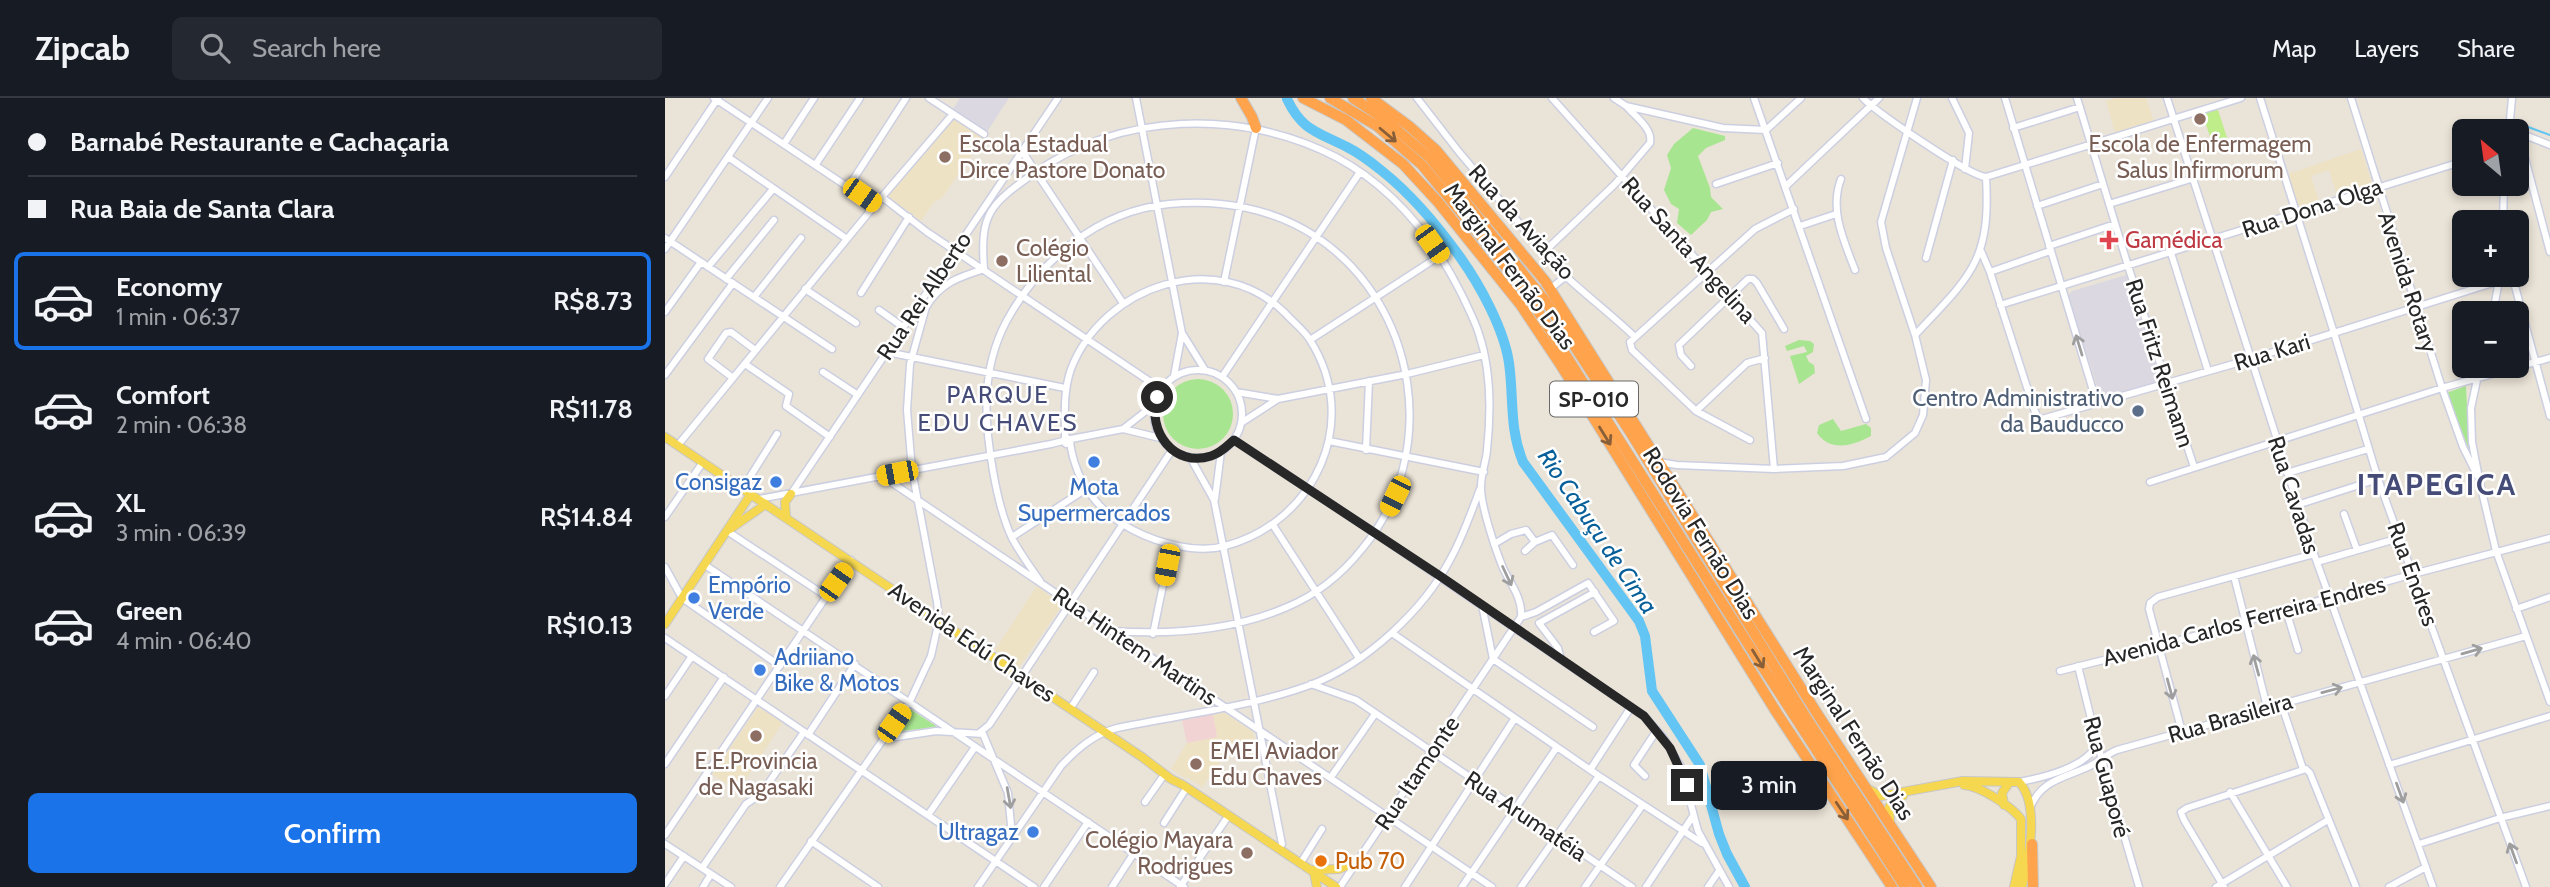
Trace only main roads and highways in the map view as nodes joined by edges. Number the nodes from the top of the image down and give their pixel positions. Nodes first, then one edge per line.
1 (1241, 98) edge
2 (1303, 98) edge
3 (1330, 98) edge
4 (1353, 98) edge
5 (1371, 98) edge
6 (1256, 128) road end
7 (665, 437) edge
8 (791, 494) road end
9 (759, 499) junction
10 (786, 517) junction
11 (727, 531) junction
12 (665, 624) edge
13 (1777, 713) junction
14 (1810, 741) junction
15 (1142, 757) junction
16 (2014, 782) junction
17 (1864, 785) junction
18 (1185, 786) junction
19 (2004, 805) junction
20 (1871, 817) junction
21 (1895, 832) junction
22 (2032, 844) junction
23 (1357, 861) road end
24 (1879, 866) junction
25 (1918, 868) junction
26 (1311, 871) junction
27 (1317, 887) edge
28 (1338, 887) edge
29 (1884, 887) edge
30 (1892, 887) edge
31 (1905, 887) edge
32 (1917, 887) edge
33 (1931, 887) edge
34 (2014, 887) edge
35 (2022, 887) edge
36 (2033, 887) edge

1 - 6 highway
2 -> 13 highway, Marginal Fernão Dias / SP-010
3 -> 14 highway, Rodovia Fernão Dias / SP-010
4 - 20 highway, Rodovia Fernão Dias / SP-010
5 - 17 highway, Marginal Fernão Dias / SP-010
7 - 9 main road, Avenida Edú Chaves
8 - 10 main road
9 - 10 main road, Avenida Edú Chaves
9 - 11 main road
9 - 11 main road
10 - 15 main road, Avenida Edú Chaves
11 - 12 main road
13 - 14 highway
13 -> 24 highway, Marginal Fernão Dias / SP-010
14 - 31 highway, Rodovia Fernão Dias / SP-010
15 - 18 main road, Avenida Edú Chaves
15 - 18 main road, Avenida Edú Chaves
16 - 17 main road
16 - 19 main road
16 - 22 main road
17 - 21 highway, Marginal Fernão Dias / SP-010
18 - 26 main road, Avenida Edú Chaves
19 - 21 main road
19 - 34 main road
20 - 25 highway
20 - 32 highway, Rodovia Fernão Dias / SP-010
21 - 25 highway, Marginal Fernão Dias / SP-010
22 - 35 main road
22 - 36 highway
23 - 26 main road
24 - 29 highway
24 - 30 highway, Marginal Fernão Dias / SP-010
25 - 33 highway, Marginal Fernão Dias / SP-010
26 - 27 main road
26 - 28 main road, Avenida Edú Chaves

